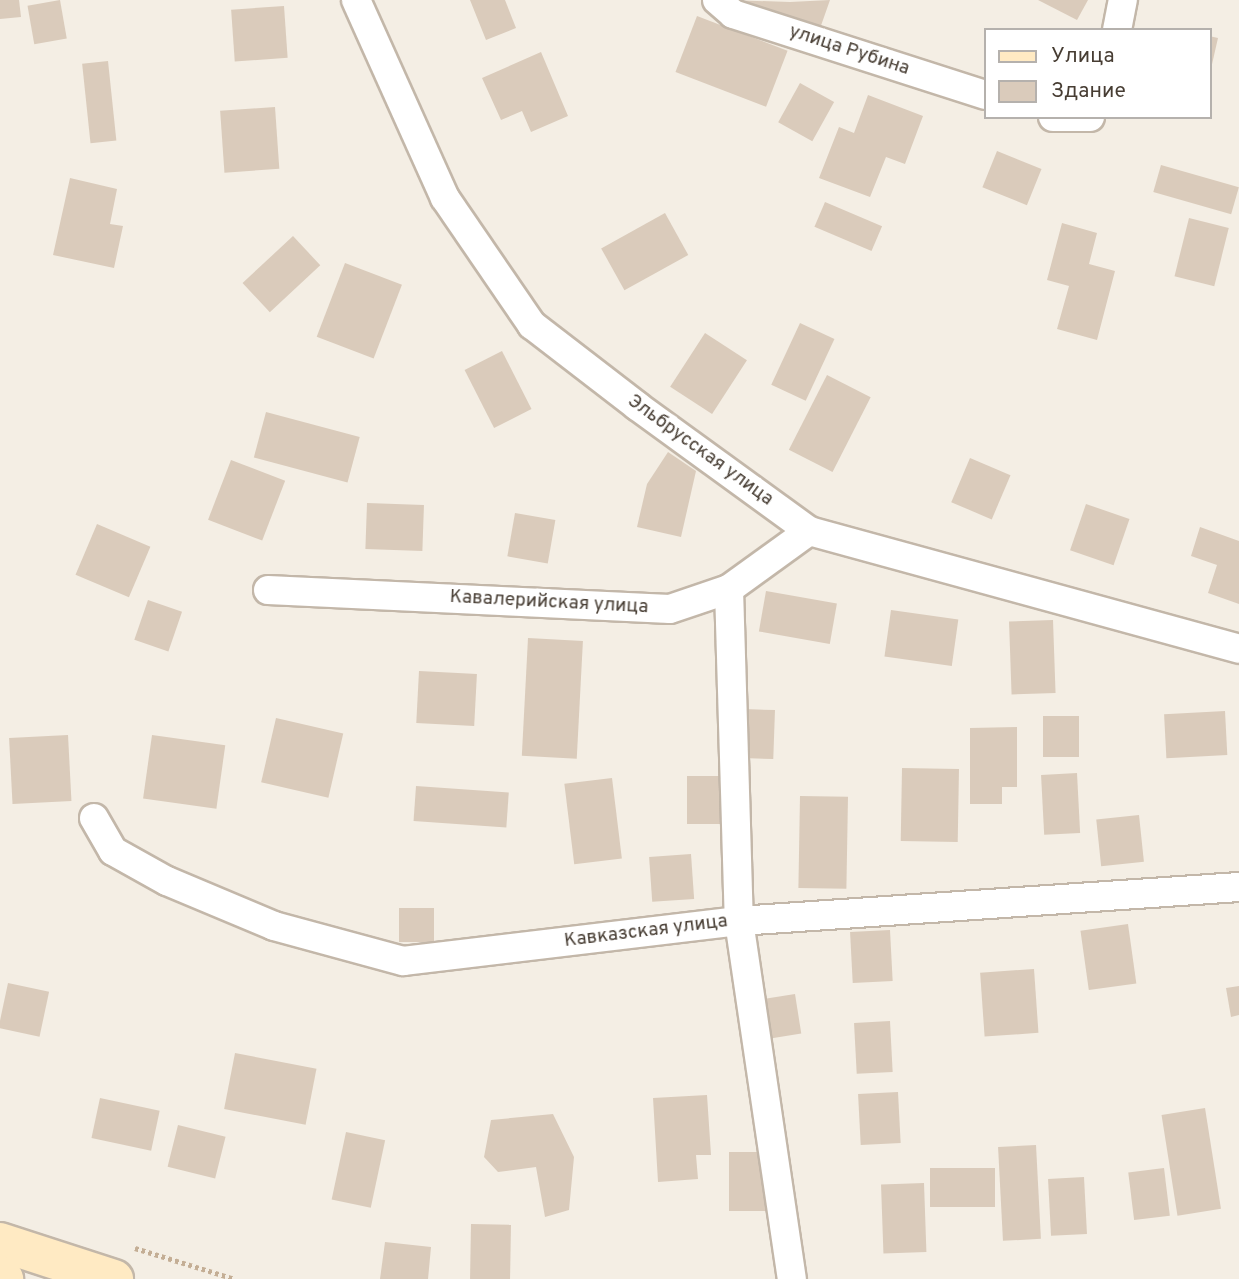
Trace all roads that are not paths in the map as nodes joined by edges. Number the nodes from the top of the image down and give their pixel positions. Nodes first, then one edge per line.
1 (356, 0) edge
2 (717, 0) edge
3 (1123, 0) edge
4 (1117, 28) edge
5 (984, 95) edge
6 (809, 531) junction
7 (729, 589) junction
8 (268, 590) dead end
9 (1239, 649) edge
10 (94, 818) dead end
11 (1239, 887) edge
12 (739, 921) junction
13 (0, 1242) edge
14 (0, 1275) edge
15 (4, 1279) edge
16 (114, 1279) edge
17 (792, 1279) edge

1 - 6 street, Эльбрусская улица
2 - 5 street, улица Рубина
3 - 4 street
6 - 7 street, Кавалерийская улица
6 - 9 street, Эльбрусская улица
7 - 8 street, Кавалерийская улица
7 - 12 street
10 - 12 street, Кавказская улица
11 - 12 street, Кавказская улица
12 - 17 street
13 - 16 street
14 - 15 street

